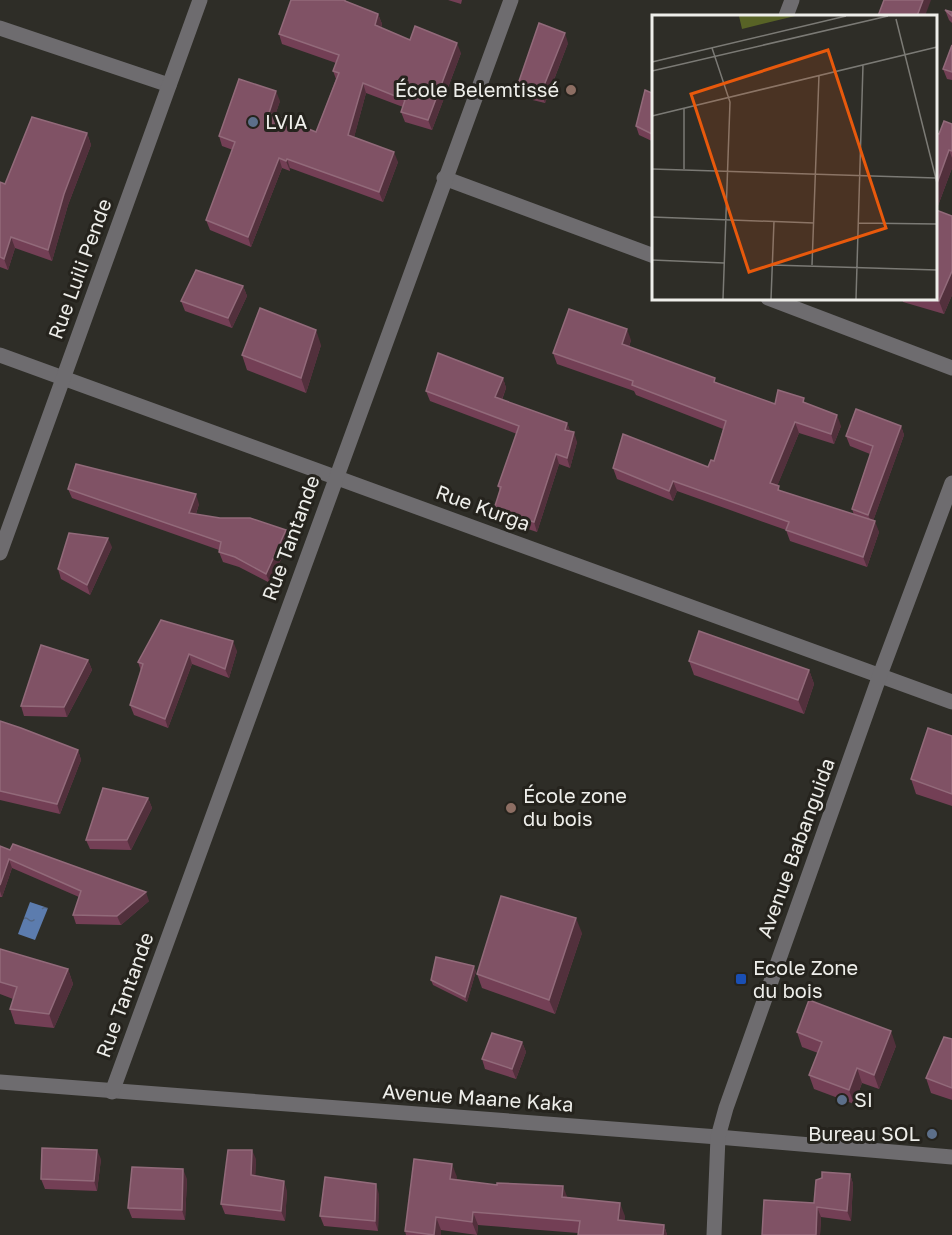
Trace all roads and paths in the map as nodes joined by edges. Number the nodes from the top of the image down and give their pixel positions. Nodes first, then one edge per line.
1 (200, 0) edge
2 (511, 0) edge
3 (792, 0) edge
4 (786, 15) edge
5 (0, 28) edge
6 (169, 85) junction
7 (444, 178) junction
8 (652, 255) edge
9 (773, 300) edge
10 (0, 355) edge
11 (952, 368) edge
12 (63, 377) junction
13 (335, 477) junction
14 (952, 483) edge
15 (0, 553) edge
16 (880, 675) junction
17 (952, 702) edge
18 (0, 1082) edge
19 (112, 1092) junction
20 (718, 1137) junction
21 (952, 1157) edge
22 (714, 1235) edge

1 - 6 street, Rue Luili Pende
2 - 7 street, Rue Tantande
3 - 4 street
5 - 6 street
6 - 12 street, Rue Luili Pende
7 - 8 street
7 - 13 street, Rue Tantande
9 - 11 street
10 - 12 street, Rue Kurga
12 - 13 street, Rue Kurga
12 - 15 street, Rue Luili Pende
13 - 16 street, Rue Kurga
13 - 19 street, Rue Tantande
14 - 16 street, Avenue Babanguida
16 - 17 street, Rue Kurga
16 - 20 street, Avenue Babanguida
18 - 19 street, Avenue Maane Kaka
19 - 20 street, Avenue Maane Kaka
20 - 21 street, Avenue Maane Kaka
20 - 22 street, Avenue Babanguida

